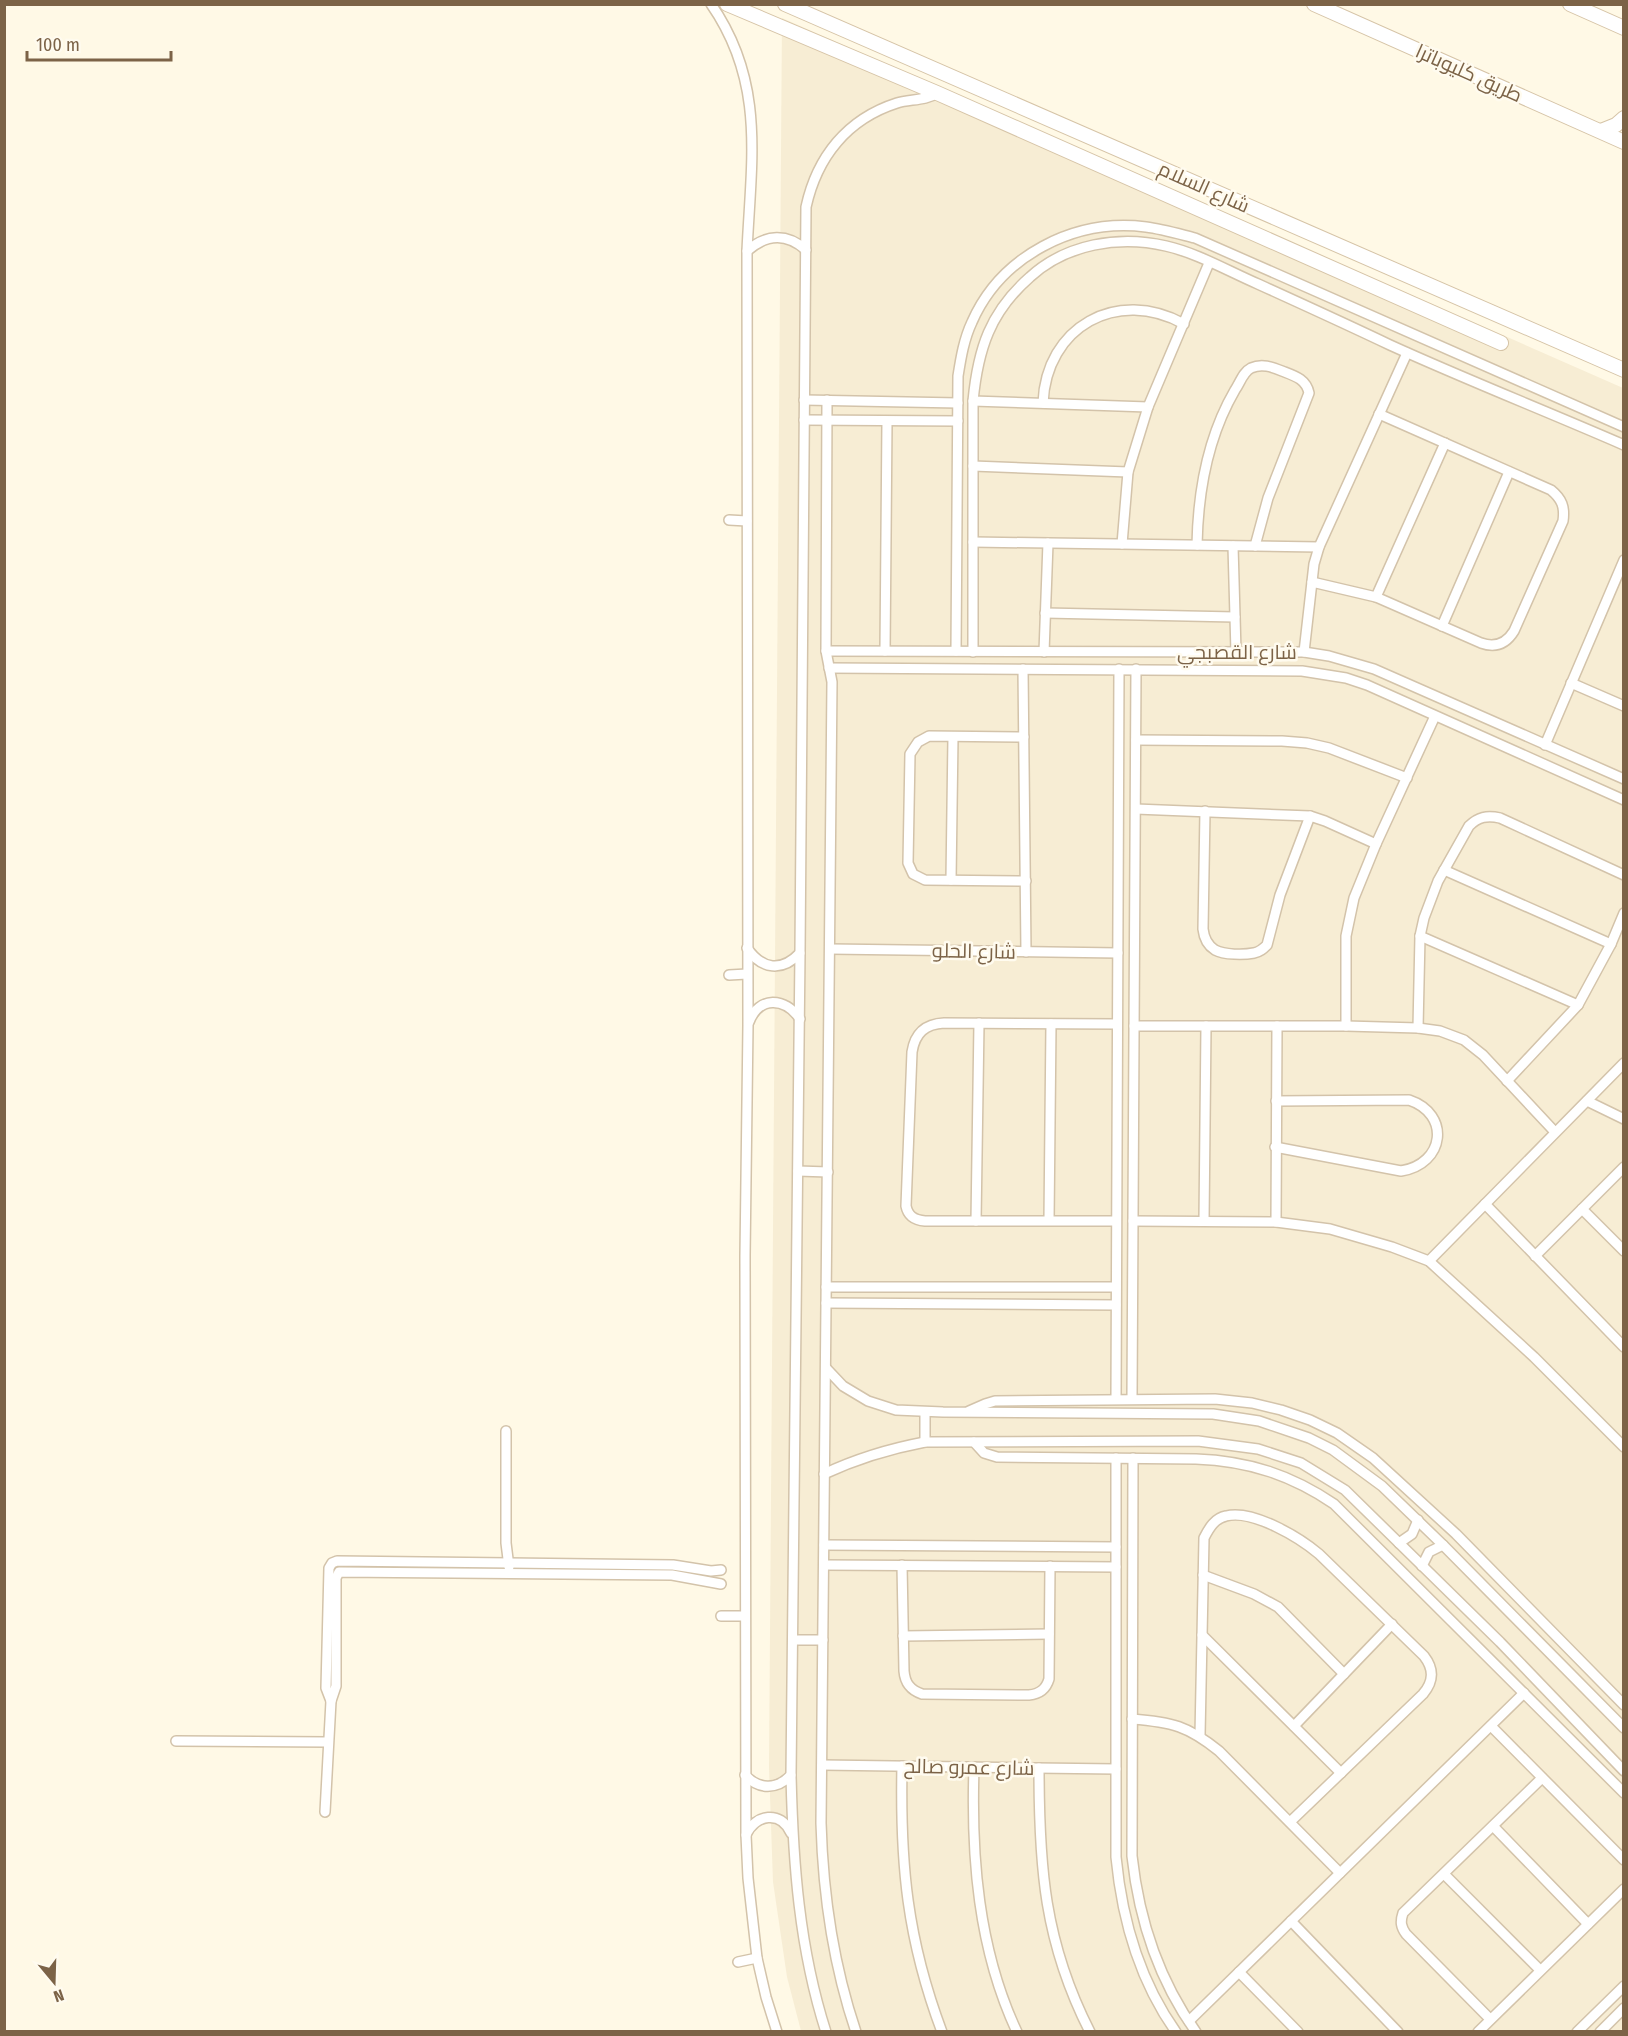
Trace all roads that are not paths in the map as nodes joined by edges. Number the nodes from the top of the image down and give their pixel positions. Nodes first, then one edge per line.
1 (711, 4) edge
2 (726, 4) edge
3 (785, 4) edge
4 (1314, 4) edge
5 (1570, 4) edge
6 (1336, 10) edge
7 (1623, 28) edge
8 (937, 93) junction
9 (1623, 118) edge
10 (1601, 131) junction
11 (1623, 142) edge
12 (806, 250) junction
13 (747, 251) junction
14 (1209, 263) junction
15 (1293, 281) junction
16 (1287, 297) junction
17 (1184, 324) junction
18 (1501, 343) dead end
19 (1407, 353) junction
20 (1623, 370) edge
21 (1547, 393) junction
22 (804, 400) junction
23 (827, 400) junction
24 (974, 401) junction
25 (958, 403) junction
26 (1043, 403) junction
27 (1148, 407) junction
28 (1541, 409) junction
29 (1379, 414) junction
30 (804, 420) junction
31 (827, 420) junction
32 (887, 421) junction
33 (958, 421) junction
34 (1623, 427) edge
35 (1445, 443) junction
36 (1623, 445) edge
37 (973, 466) junction
38 (1128, 472) junction
39 (1509, 472) junction
40 (729, 520) dead end
41 (747, 521) junction
42 (973, 542) junction
43 (1048, 543) junction
44 (1122, 544) junction
45 (1197, 545) junction
46 (1233, 546) junction
47 (1255, 546) junction
48 (1319, 547) junction
49 (1623, 561) edge
50 (1312, 582) junction
51 (1376, 597) junction
52 (1045, 613) junction
53 (1235, 617) junction
54 (1442, 626) junction
55 (825, 651) junction
56 (869, 651) junction
57 (885, 651) junction
58 (956, 651) junction
59 (973, 652) junction
60 (1044, 652) junction
61 (1183, 652) junction
62 (1236, 652) junction
63 (1304, 652) junction
64 (829, 668) junction
65 (869, 668) junction
66 (1023, 669) junction
67 (1119, 669) junction
68 (1136, 669) junction
69 (1183, 669) junction
70 (1571, 683) junction
71 (1119, 693) junction
72 (1136, 693) junction
73 (1623, 706) edge
74 (1435, 716) junction
75 (953, 737) junction
76 (1024, 737) junction
77 (1136, 740) junction
78 (1545, 745) junction
79 (1407, 778) junction
80 (1623, 779) edge
81 (1623, 800) edge
82 (1136, 809) junction
83 (1205, 811) junction
84 (1310, 816) junction
85 (1376, 844) junction
86 (1444, 870) junction
87 (1623, 875) edge
88 (951, 880) junction
89 (1026, 881) junction
90 (1623, 913) edge
91 (1420, 936) junction
92 (1611, 944) junction
93 (747, 948) junction
94 (830, 949) junction
95 (1026, 952) junction
96 (800, 953) junction
97 (1118, 953) junction
98 (747, 974) junction
99 (729, 975) dead end
100 (1578, 1005) junction
101 (800, 1019) junction
102 (979, 1023) junction
103 (1051, 1024) junction
104 (1117, 1024) junction
105 (748, 1025) junction
106 (1134, 1026) junction
107 (1206, 1026) junction
108 (1277, 1026) junction
109 (1346, 1026) junction
110 (1418, 1028) junction
111 (1623, 1063) edge
112 (1508, 1081) junction
113 (1276, 1101) junction
114 (1587, 1101) junction
115 (1134, 1114) junction
116 (1117, 1115) junction
117 (1623, 1119) edge
118 (1555, 1132) junction
119 (1275, 1147) junction
120 (1623, 1167) edge
121 (798, 1171) junction
122 (828, 1172) junction
123 (1485, 1204) junction
124 (1582, 1209) junction
125 (976, 1221) junction
126 (1049, 1221) junction
127 (1116, 1221) junction
128 (1133, 1221) junction
129 (1204, 1221) junction
130 (1276, 1222) junction
131 (1623, 1251) edge
132 (1535, 1256) junction
133 (1429, 1261) junction
134 (826, 1287) junction
135 (1116, 1287) junction
136 (826, 1303) junction
137 (1116, 1305) junction
138 (1623, 1347) edge
139 (826, 1368) junction
140 (1116, 1369) junction
141 (1132, 1369) junction
142 (1193, 1398) junction
143 (1116, 1399) junction
144 (1132, 1399) junction
145 (925, 1412) junction
146 (966, 1413) junction
147 (1192, 1413) junction
148 (506, 1431) dead end
149 (1198, 1441) junction
150 (925, 1442) junction
151 (974, 1442) junction
152 (1623, 1447) edge
153 (1363, 1450) junction
154 (1116, 1458) junction
155 (1133, 1458) junction
156 (1196, 1459) junction
157 (1355, 1465) junction
158 (825, 1474) junction
159 (1116, 1485) junction
160 (1133, 1485) junction
161 (1418, 1520) junction
162 (1399, 1543) junction
163 (824, 1545) junction
164 (1443, 1545) junction
165 (1116, 1547) junction
166 (824, 1565) junction
167 (902, 1565) junction
168 (1050, 1566) junction
169 (1422, 1566) junction
170 (1116, 1567) junction
171 (509, 1568) junction
172 (721, 1570) dead end
173 (1203, 1575) junction
174 (721, 1584) dead end
175 (721, 1616) dead end
176 (745, 1616) junction
177 (1392, 1624) junction
178 (1049, 1634) junction
179 (1202, 1635) junction
180 (903, 1636) junction
181 (793, 1640) junction
182 (823, 1640) junction
183 (1500, 1642) junction
184 (1562, 1643) junction
185 (1116, 1653) junction
186 (1132, 1654) junction
187 (1487, 1656) junction
188 (1552, 1656) junction
189 (1344, 1674) junction
190 (1524, 1694) junction
191 (1623, 1705) edge
192 (1132, 1719) junction
193 (1294, 1726) junction
194 (1491, 1726) junction
195 (1623, 1728) edge
196 (1587, 1734) junction
197 (1200, 1736) junction
198 (176, 1741) dead end
199 (328, 1742) junction
200 (1576, 1745) junction
201 (822, 1765) junction
202 (902, 1766) junction
203 (974, 1767) junction
204 (1039, 1768) junction
205 (1116, 1769) junction
206 (1623, 1771) edge
207 (1341, 1773) junction
208 (745, 1775) junction
209 (791, 1775) junction
210 (1542, 1778) junction
211 (1623, 1793) edge
212 (325, 1812) dead end
213 (1290, 1822) junction
214 (1493, 1826) junction
215 (746, 1835) junction
216 (792, 1836) junction
217 (1623, 1860) edge
218 (1340, 1873) junction
219 (1444, 1874) junction
220 (1623, 1888) edge
221 (1291, 1921) junction
222 (1588, 1924) junction
223 (757, 1958) junction
224 (738, 1962) dead end
225 (1540, 1970) junction
226 (1239, 1972) junction
227 (1623, 1986) edge
228 (1623, 2008) edge
229 (1490, 2019) junction
230 (1189, 2021) junction
231 (777, 2031) edge
232 (826, 2031) edge
233 (856, 2031) edge
234 (942, 2031) edge
235 (1017, 2031) edge
236 (1090, 2031) edge
237 (1176, 2031) edge
238 (1196, 2031) edge
239 (1298, 2031) edge
240 (1398, 2031) edge
241 (1478, 2031) edge
242 (1577, 2031) edge
243 (1600, 2031) edge

1 - 13 street
2 - 8 main road, شارع السلام
3 - 20 main road, شارع السلام
4 - 6 main road, طريق كليوباترا
5 - 7 main road
6 - 10 main road, طريق كليوباترا
8 - 12 street
8 - 18 main road, شارع السلام
9 - 10 main road
10 - 11 main road, طريق كليوباترا
12 - 13 street
12 - 22 street
13 - 41 street
14 - 16 street
14 - 17 street
14 - 24 street
15 - 16 street
15 - 21 street
15 - 25 street
16 - 19 street
17 - 26 street
17 - 27 street
19 - 28 street
19 - 29 street
21 - 28 street
21 - 34 street
22 - 23 street
22 - 30 street
23 - 25 street
23 - 31 street
24 - 26 street
24 - 37 street
25 - 33 street
26 - 27 street
27 - 38 street
28 - 36 street
29 - 35 street
29 - 48 street
30 - 31 street
30 - 96 street
31 - 32 street
31 - 55 street
32 - 33 street
32 - 57 street
33 - 58 street
35 - 39 street
35 - 51 street
37 - 38 street
37 - 42 street
38 - 44 street
39 - 54 street
39 - 54 street
40 - 41 street
41 - 93 street
42 - 43 street
42 - 59 street
43 - 44 street
43 - 52 street
44 - 45 street
45 - 46 street
45 - 47 street
46 - 47 street
46 - 53 street
47 - 48 street
48 - 50 street
49 - 70 street
50 - 51 street
50 - 63 street
51 - 54 street
52 - 53 street
52 - 60 street
53 - 62 street
55 - 56 street, شارع القصبجي
55 - 64 street
56 - 57 street, شارع القصبجي
56 - 65 street
57 - 58 street, شارع القصبجي
58 - 59 street, شارع القصبجي
59 - 60 street, شارع القصبجي
60 - 61 street, شارع القصبجي
61 - 62 street, شارع القصبجي
61 - 69 street
62 - 63 street, شارع القصبجي
63 - 78 street, شارع القصبجي
64 - 65 street, شارع القصبجي
64 - 94 street
65 - 66 street, شارع القصبجي
66 - 67 street, شارع القصبجي
66 - 76 street
67 - 68 street, شارع القصبجي
67 - 71 street
68 - 69 street, شارع القصبجي
68 - 72 street
69 - 74 street, شارع القصبجي
70 - 73 street
70 - 78 street
71 - 72 street
71 - 97 street
72 - 77 street
74 - 79 street
74 - 81 street, شارع القصبجي
75 - 76 street
75 - 88 street
75 - 88 street
76 - 89 street
77 - 79 street
77 - 82 street
78 - 80 street, شارع القصبجي
79 - 85 street
82 - 83 street
82 - 106 street
83 - 84 street
83 - 84 street
84 - 85 street
85 - 109 street
86 - 87 street
86 - 91 street
86 - 92 street
88 - 89 street
89 - 95 street
90 - 92 street
91 - 100 street
91 - 110 street
92 - 100 street
93 - 96 street
93 - 98 street
94 - 95 street, شارع الحلو
94 - 122 street
95 - 97 street, شارع الحلو
96 - 101 street
97 - 104 street
98 - 99 street
98 - 105 street
100 - 112 street
101 - 105 street
101 - 121 street
102 - 103 street
102 - 125 street
102 - 125 street
103 - 104 street
103 - 126 street
104 - 116 street
105 - 176 street
106 - 107 street
106 - 115 street
107 - 108 street
107 - 129 street
108 - 109 street
108 - 113 street
109 - 110 street
110 - 112 street
111 - 114 street
112 - 118 street
113 - 119 street
113 - 119 street
114 - 117 street
114 - 118 street
115 - 116 street
115 - 128 street
116 - 127 street
118 - 123 street
119 - 130 street
120 - 124 street
121 - 122 street
121 - 181 street
122 - 134 street
123 - 132 street
123 - 133 street
124 - 131 street
124 - 132 street
125 - 126 street
126 - 127 street
127 - 135 street
128 - 129 street
128 - 141 street
129 - 130 street
130 - 133 street
132 - 138 street
133 - 152 street
134 - 135 street
134 - 136 street
135 - 137 street
136 - 137 street
136 - 139 street
137 - 140 street
139 - 145 street
139 - 158 street
140 - 141 street
140 - 143 street
141 - 144 street
142 - 144 street
142 - 147 street
142 - 153 street
143 - 144 street
143 - 146 street
145 - 146 street
145 - 150 street
146 - 147 street
147 - 157 street
148 - 171 street
149 - 151 street
149 - 156 street
149 - 162 street
150 - 151 street
150 - 158 street
151 - 154 street
153 - 157 street
153 - 184 street
154 - 155 street
154 - 159 street
155 - 156 street
155 - 160 street
156 - 187 street
157 - 161 street
158 - 163 street
159 - 160 street
159 - 165 street
160 - 186 street
161 - 162 street
161 - 164 street
162 - 169 street
163 - 165 street
163 - 166 street
164 - 169 street
164 - 188 street
165 - 170 street
166 - 167 street
166 - 182 street
167 - 168 street
167 - 180 street
168 - 170 street
168 - 178 street
169 - 183 street
170 - 185 street
171 - 172 street
171 - 174 street
171 - 199 street
173 - 177 street
173 - 179 street
173 - 189 street
175 - 176 street
176 - 208 street
177 - 189 street
177 - 207 street
178 - 180 street
178 - 180 street
179 - 193 street
179 - 197 street
181 - 182 street
181 - 209 street
182 - 201 street
183 - 187 street
183 - 196 street
184 - 188 street
184 - 191 street
185 - 186 street
185 - 205 street
186 - 192 street
187 - 190 street
188 - 195 street
189 - 193 street
190 - 194 street
190 - 200 street
192 - 197 street
192 - 230 street
193 - 207 street
194 - 210 street
194 - 218 street
196 - 200 street
196 - 206 street
197 - 213 street
198 - 199 street
199 - 212 street
200 - 211 street
201 - 202 street, شارع عمرو صالح
201 - 233 street
202 - 203 street, شارع عمرو صالح
202 - 234 street
203 - 204 street, شارع عمرو صالح
203 - 235 street
204 - 205 street, شارع عمرو صالح
204 - 236 street
205 - 237 street
207 - 213 street
208 - 209 street
208 - 215 street
209 - 216 street
210 - 214 street
210 - 217 street
213 - 218 street
214 - 219 street
214 - 222 street
215 - 216 street
215 - 223 street
216 - 232 street
218 - 221 street
219 - 225 street
219 - 229 street
220 - 222 street
221 - 226 street
221 - 240 street
222 - 225 street
223 - 224 street
223 - 231 street
225 - 229 street
226 - 230 street
226 - 239 street
227 - 242 street
228 - 243 street
229 - 241 street
230 - 238 street

